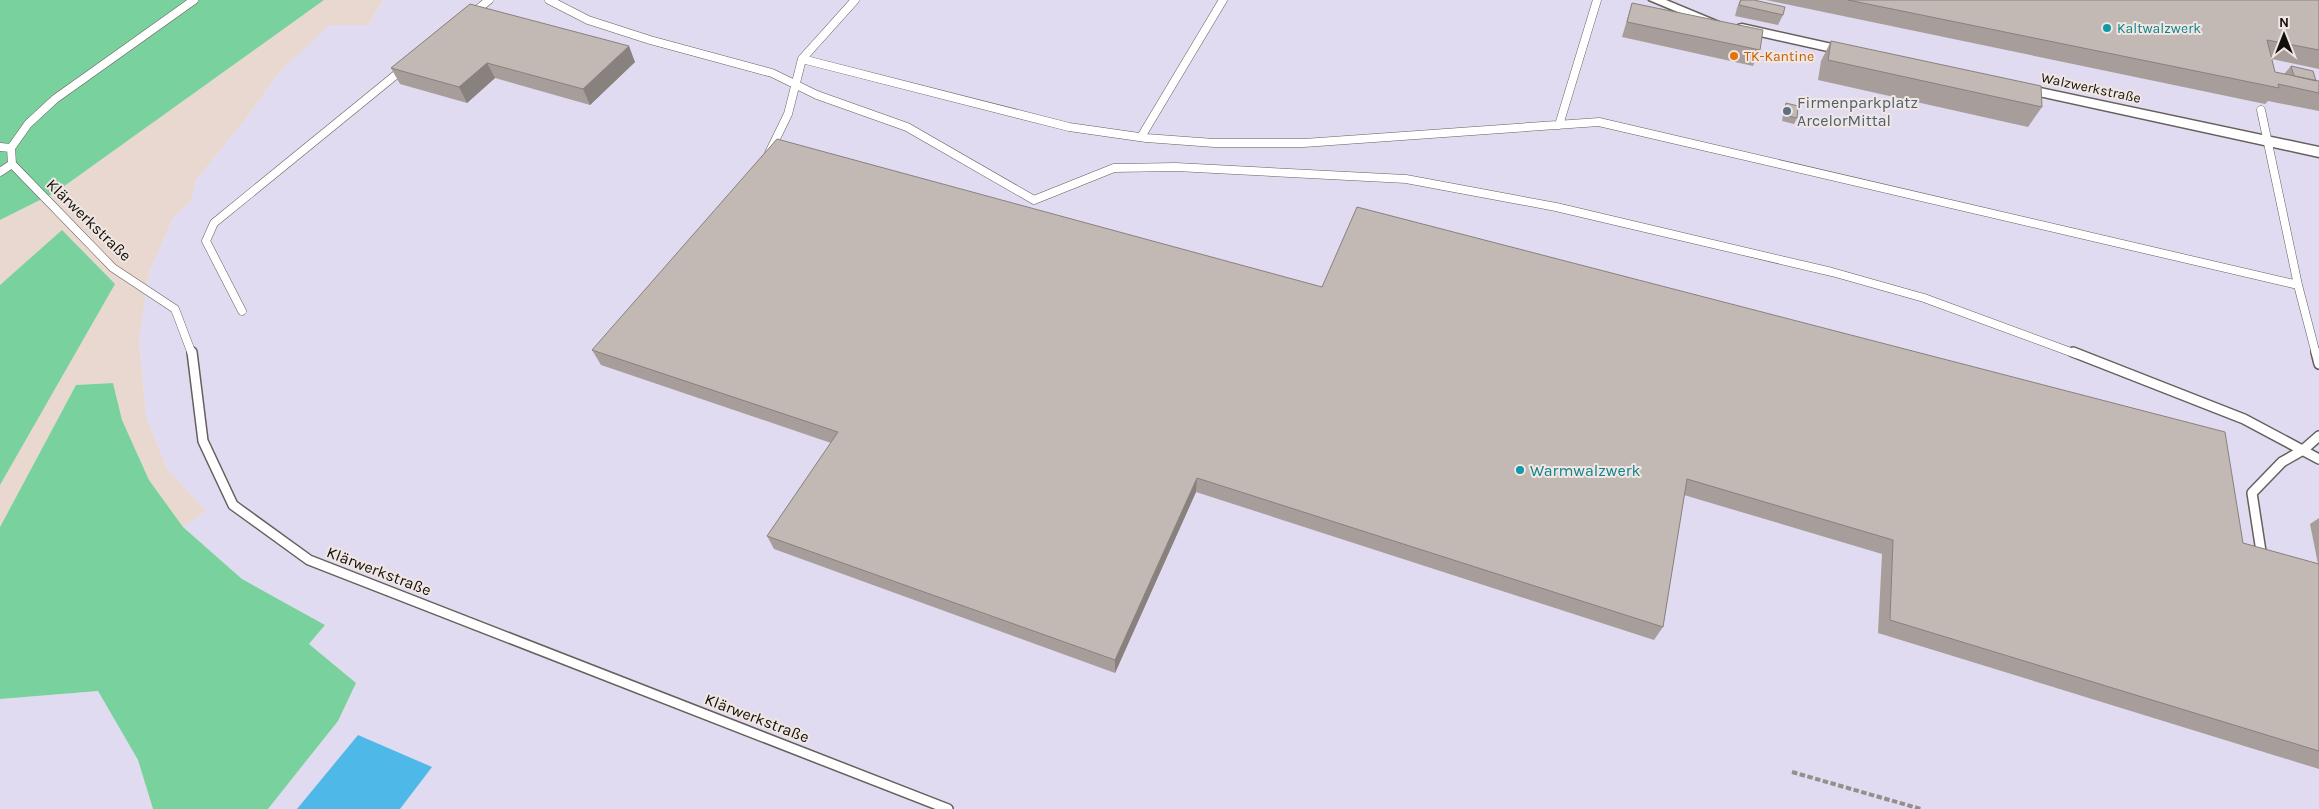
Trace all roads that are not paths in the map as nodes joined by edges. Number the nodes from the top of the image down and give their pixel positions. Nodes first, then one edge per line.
1 (194, 0) edge
2 (489, 0) edge
3 (549, 0) edge
4 (855, 0) edge
5 (1223, 0) edge
6 (1597, 0) edge
7 (1655, 0) edge
8 (466, 18) edge
9 (1860, 54) edge
10 (802, 59) junction
11 (412, 62) edge
12 (795, 85) junction
13 (2011, 86) edge
14 (2261, 110) dead end
15 (1559, 125) junction
16 (1141, 138) junction
17 (2268, 142) junction
18 (0, 147) edge
19 (11, 148) junction
20 (2319, 152) edge
21 (765, 161) edge
22 (12, 164) junction
23 (0, 172) edge
24 (2298, 285) junction
25 (242, 311) dead end
26 (2319, 364) edge
27 (2319, 436) edge
28 (2303, 450) junction
29 (2319, 458) edge
30 (2263, 567) edge
31 (948, 809) edge

1 - 19 lane
2 - 8 lane
3 - 12 lane
4 - 10 lane
5 - 16 lane
6 - 15 lane
7 - 9 street
10 - 12 lane
10 - 16 lane
11 - 25 lane
12 - 21 lane
12 - 28 lane
13 - 17 street, Walzwerkstraße
14 - 17 lane
15 - 16 lane
15 - 24 lane
17 - 20 street, Walzwerkstraße
17 - 24 lane
18 - 19 lane
19 - 22 lane
22 - 23 lane
22 - 31 lane, Klärwerkstraße
24 - 26 lane
27 - 28 lane
28 - 29 lane
28 - 30 lane

